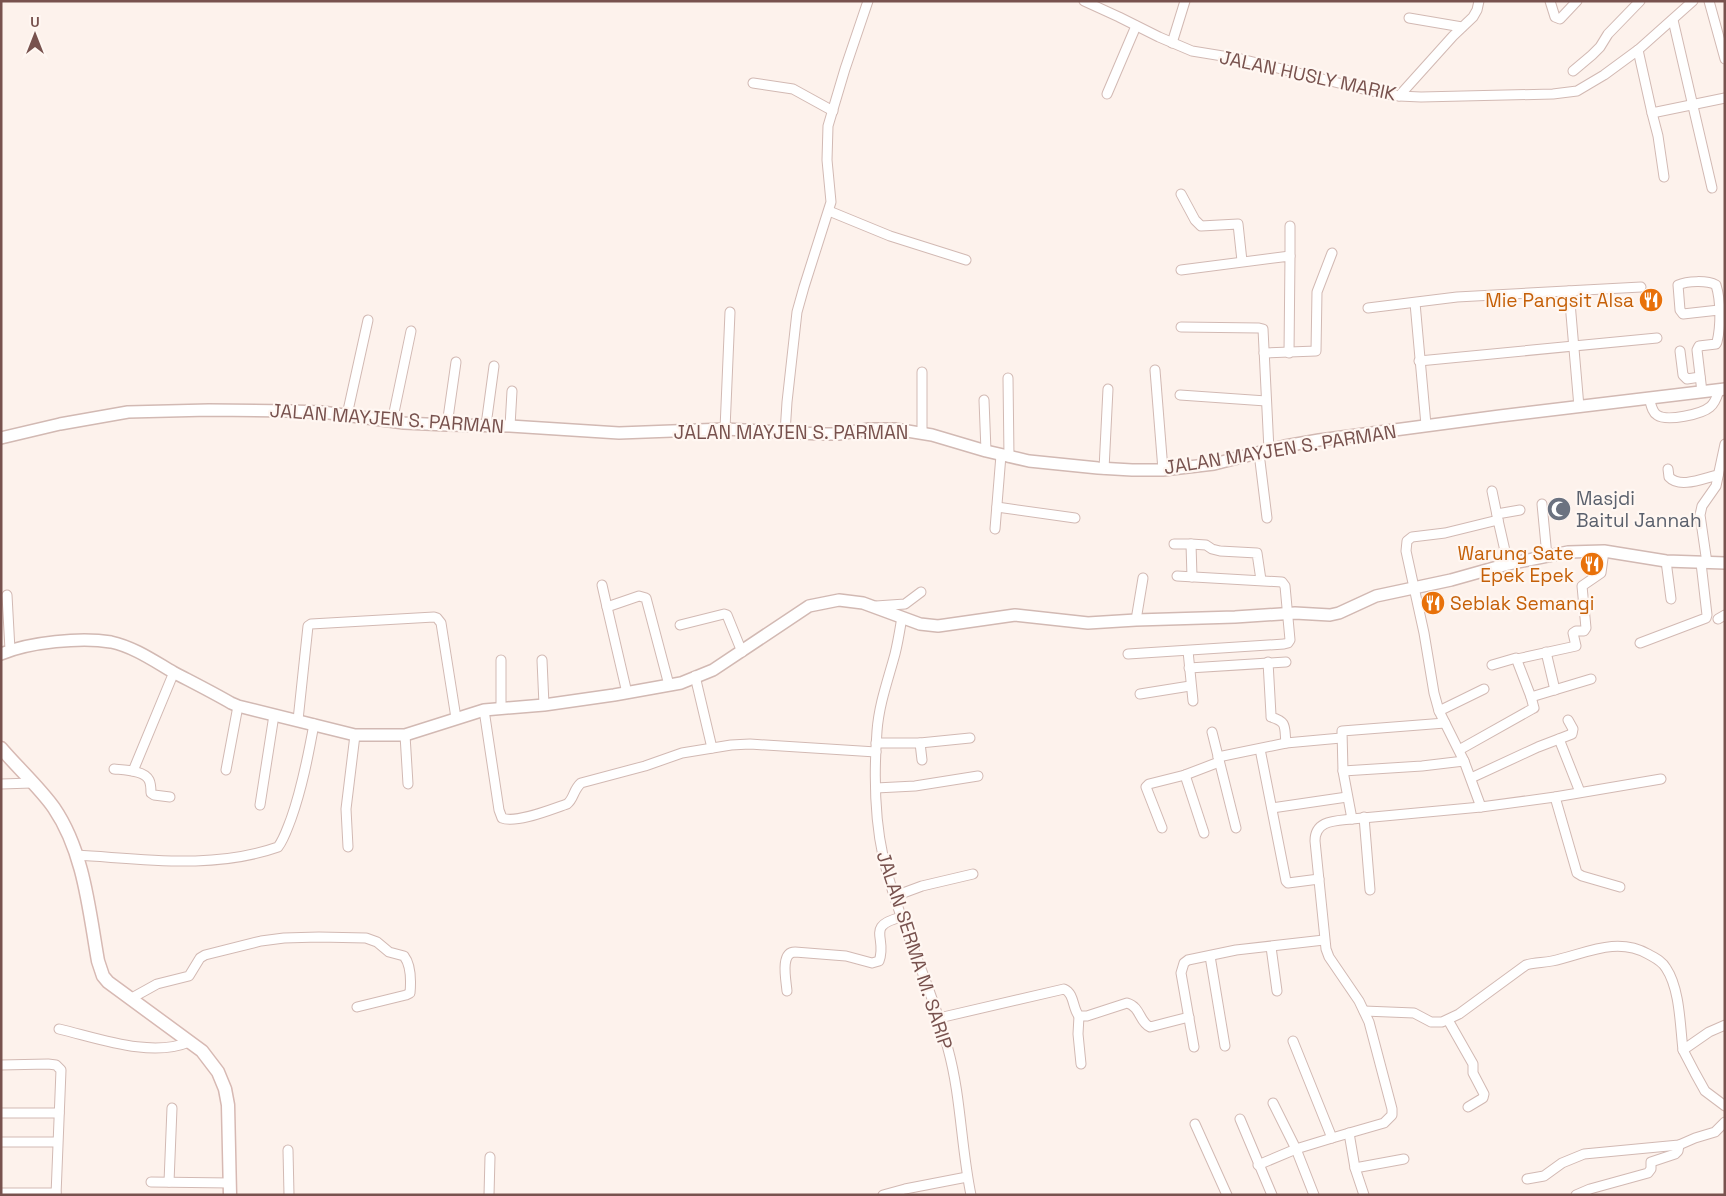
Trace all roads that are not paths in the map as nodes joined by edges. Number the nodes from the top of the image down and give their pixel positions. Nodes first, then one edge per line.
1 (868, 1) edge
2 (1084, 1) edge
3 (1186, 1) edge
4 (1479, 1) edge
5 (1550, 1) edge
6 (1577, 1) edge
7 (1640, 1) edge
8 (1693, 1) edge
9 (1709, 1) edge
10 (1409, 18) dead end
11 (1673, 20) junction
12 (1136, 26) junction
13 (1462, 27) junction
14 (1172, 43) junction
15 (1638, 50) junction
16 (1725, 60) edge
17 (1573, 71) dead end
18 (753, 83) dead end
19 (1107, 94) dead end
20 (1399, 96) junction
21 (1725, 98) edge
22 (1693, 105) junction
23 (833, 111) junction
24 (1652, 113) junction
25 (1664, 177) dead end
26 (1712, 188) dead end
27 (1181, 194) dead end
28 (829, 211) junction
29 (1290, 226) dead end
30 (1332, 254) dead end
31 (1290, 256) junction
32 (966, 260) dead end
33 (1242, 262) junction
34 (1181, 270) dead end
35 (1641, 287) dead end
36 (1569, 291) junction
37 (1415, 303) junction
38 (1368, 308) dead end
39 (1719, 310) junction
40 (730, 312) dead end
41 (368, 320) dead end
42 (1181, 327) dead end
43 (411, 331) dead end
44 (1657, 338) dead end
45 (1574, 346) junction
46 (1680, 351) dead end
47 (1264, 353) junction
48 (1289, 353) junction
49 (1419, 361) junction
50 (456, 362) dead end
51 (494, 366) dead end
52 (1155, 370) dead end
53 (922, 372) dead end
54 (1700, 377) junction
55 (1008, 378) dead end
56 (1108, 389) dead end
57 (1722, 389) edge
58 (512, 391) dead end
59 (1702, 392) junction
60 (1180, 395) dead end
61 (1649, 398) junction
62 (984, 400) dead end
63 (1266, 401) junction
64 (1579, 407) junction
65 (347, 415) junction
66 (392, 422) junction
67 (447, 425) junction
68 (486, 425) junction
69 (1426, 425) junction
70 (510, 426) junction
71 (725, 429) junction
72 (785, 433) junction
73 (922, 433) junction
74 (1, 438) edge
75 (1725, 444) edge
76 (986, 451) junction
77 (1264, 452) junction
78 (1005, 456) junction
79 (1104, 468) junction
80 (1668, 469) dead end
81 (1163, 470) junction
82 (1718, 475) junction
83 (1492, 490) dead end
84 (1542, 504) dead end
85 (997, 507) junction
86 (1520, 510) dead end
87 (1497, 517) junction
88 (1075, 518) dead end
89 (1267, 518) dead end
90 (995, 529) dead end
91 (1174, 544) dead end
92 (1191, 544) junction
93 (1604, 551) junction
94 (1547, 556) junction
95 (1666, 561) junction
96 (1704, 563) junction
97 (1508, 564) junction
98 (1725, 564) edge
99 (1177, 576) dead end
100 (1192, 576) junction
101 (1144, 578) dead end
102 (1261, 580) junction
103 (602, 585) dead end
104 (1414, 588) junction
105 (921, 592) dead end
106 (7, 595) dead end
107 (1670, 599) dead end
108 (607, 606) junction
109 (871, 606) junction
110 (1287, 614) junction
111 (902, 617) junction
112 (1136, 620) junction
113 (680, 625) dead end
114 (1640, 643) dead end
115 (1188, 651) junction
116 (6, 652) edge
117 (742, 652) junction
118 (1546, 652) junction
119 (1128, 654) dead end
120 (1517, 659) junction
121 (501, 660) dead end
122 (542, 660) dead end
123 (1268, 662) junction
124 (1286, 662) dead end
125 (1492, 665) dead end
126 (1189, 668) junction
127 (174, 672) junction
128 (695, 676) junction
129 (1591, 679) dead end
130 (669, 685) junction
131 (1190, 686) junction
132 (1484, 689) dead end
133 (1555, 690) junction
134 (627, 692) junction
135 (1140, 694) dead end
136 (1531, 697) junction
137 (1192, 702) dead end
138 (544, 705) junction
139 (238, 706) junction
140 (501, 708) junction
141 (484, 710) junction
142 (1439, 711) junction
143 (274, 715) junction
144 (456, 718) junction
145 (298, 720) junction
146 (1568, 720) dead end
147 (1445, 723) junction
148 (314, 724) junction
149 (1212, 732) dead end
150 (355, 735) junction
151 (405, 735) junction
152 (970, 738) dead end
153 (1341, 738) junction
154 (1559, 739) junction
155 (1286, 743) junction
156 (920, 744) junction
157 (876, 747) junction
158 (1, 748) edge
159 (712, 748) junction
160 (1260, 749) junction
161 (1459, 750) junction
162 (922, 760) dead end
163 (1219, 760) junction
164 (1464, 761) junction
165 (114, 768) dead end
166 (226, 770) dead end
167 (133, 771) junction
168 (1343, 771) junction
169 (1185, 775) junction
170 (978, 776) dead end
171 (1471, 778) junction
172 (1661, 779) dead end
173 (32, 783) junction
174 (1, 784) edge
175 (408, 784) dead end
176 (876, 788) junction
177 (1580, 792) junction
178 (170, 797) dead end
179 (1347, 797) junction
180 (1555, 797) junction
181 (260, 805) dead end
182 (1481, 807) junction
183 (1272, 808) junction
184 (1364, 817) junction
185 (1352, 819) junction
186 (1162, 828) dead end
187 (1236, 828) dead end
188 (1204, 834) dead end
189 (348, 847) dead end
190 (78, 855) junction
191 (973, 874) dead end
192 (1319, 879) junction
193 (1620, 887) dead end
194 (1370, 890) dead end
195 (895, 896) junction
196 (902, 917) junction
197 (1324, 940) junction
198 (1271, 947) junction
199 (1210, 956) junction
200 (787, 991) dead end
201 (1277, 991) dead end
202 (130, 999) junction
203 (356, 1007) dead end
204 (1364, 1011) junction
205 (1080, 1016) junction
206 (1189, 1017) junction
207 (939, 1018) junction
208 (1448, 1020) junction
209 (1725, 1025) edge
210 (59, 1029) dead end
211 (1293, 1041) dead end
212 (189, 1042) junction
213 (1226, 1046) dead end
214 (1194, 1048) dead end
215 (1683, 1050) junction
216 (1080, 1064) dead end
217 (1, 1065) edge
218 (1273, 1103) dead end
219 (1725, 1106) edge
220 (1468, 1107) dead end
221 (172, 1108) dead end
222 (1, 1113) edge
223 (59, 1113) junction
224 (1240, 1120) dead end
225 (1725, 1122) edge
226 (1195, 1124) dead end
227 (1349, 1133) junction
228 (1332, 1138) junction
229 (1, 1142) edge
230 (57, 1142) junction
231 (1679, 1146) junction
232 (1296, 1149) junction
233 (288, 1150) dead end
234 (490, 1157) dead end
235 (1404, 1159) dead end
236 (1258, 1165) junction
237 (1355, 1168) junction
238 (968, 1177) junction
239 (1527, 1179) dead end
240 (151, 1182) dead end
241 (169, 1182) junction
242 (230, 1189) edge
243 (1, 1193) edge
244 (56, 1194) edge
245 (289, 1195) edge
246 (489, 1195) edge
247 (883, 1195) edge
248 (971, 1195) edge
249 (1227, 1195) edge
250 (1272, 1195) edge
251 (1314, 1195) edge
252 (1364, 1195) edge
253 (1576, 1195) edge

1 - 23 street
2 - 12 street, JALAN HUSLY MARIK
3 - 14 street
4 - 13 street
5 - 6 street
7 - 17 street
8 - 11 street, JALAN HUSLY MARIK
9 - 16 street
10 - 13 street
11 - 15 street, JALAN HUSLY MARIK
11 - 22 street
12 - 14 street, JALAN HUSLY MARIK
12 - 19 street
13 - 20 street
14 - 20 street, JALAN HUSLY MARIK
15 - 20 street, JALAN HUSLY MARIK
15 - 24 street
18 - 23 street
21 - 22 street
22 - 24 street
22 - 26 street
23 - 28 street
24 - 25 street
27 - 33 street
28 - 32 street
28 - 72 street
29 - 31 street
30 - 48 street
31 - 33 street
31 - 48 street
33 - 34 street
35 - 36 street
36 - 37 street
36 - 45 street
37 - 38 street
37 - 49 street
39 - 39 street
39 - 54 street
40 - 71 street
41 - 65 street
42 - 47 street
43 - 66 street
44 - 45 street
45 - 49 street
45 - 64 street
46 - 54 street
47 - 48 street
47 - 63 street
49 - 69 street
50 - 67 street
51 - 68 street
52 - 81 street
53 - 73 street
54 - 59 street
55 - 78 street
56 - 79 street
57 - 59 street, JALAN MAYJEN S. PARMAN
57 - 61 street
58 - 70 street
59 - 61 street, JALAN MAYJEN S. PARMAN
60 - 63 street
61 - 64 street, JALAN MAYJEN S. PARMAN
62 - 76 street
63 - 77 street
64 - 69 street, JALAN MAYJEN S. PARMAN
65 - 66 street, JALAN MAYJEN S. PARMAN
65 - 74 street, JALAN MAYJEN S. PARMAN
66 - 67 street, JALAN MAYJEN S. PARMAN
67 - 68 street, JALAN MAYJEN S. PARMAN
68 - 70 street, JALAN MAYJEN S. PARMAN
69 - 77 street, JALAN MAYJEN S. PARMAN
70 - 71 street, JALAN MAYJEN S. PARMAN
71 - 72 street, JALAN MAYJEN S. PARMAN
72 - 73 street, JALAN MAYJEN S. PARMAN
73 - 76 street, JALAN MAYJEN S. PARMAN
75 - 82 street
76 - 78 street, JALAN MAYJEN S. PARMAN
77 - 81 street, JALAN MAYJEN S. PARMAN
77 - 89 street
78 - 79 street, JALAN MAYJEN S. PARMAN
78 - 85 street
79 - 81 street, JALAN MAYJEN S. PARMAN
80 - 82 street
82 - 96 street
83 - 87 street
84 - 94 street
85 - 88 street
85 - 90 street
86 - 87 street
87 - 97 street
87 - 104 street
91 - 92 street
92 - 100 street
92 - 102 street
93 - 94 street
93 - 95 street
93 - 118 street
94 - 97 street
95 - 96 street
95 - 107 street
96 - 98 street
96 - 114 street
97 - 104 street
99 - 100 street
100 - 102 street
101 - 112 street
102 - 110 street
103 - 108 street
104 - 110 street
104 - 142 street
105 - 109 street
106 - 116 street
108 - 130 street
108 - 134 street
109 - 111 street
109 - 117 street
110 - 112 street
110 - 115 street
111 - 112 street
111 - 157 street, JALAN SERMA M. SARIP
113 - 117 street
115 - 119 street
115 - 126 street
116 - 127 street
117 - 128 street
118 - 120 street
118 - 133 street
120 - 125 street
120 - 136 street
121 - 140 street
122 - 138 street
123 - 124 street
123 - 126 street
123 - 155 street
126 - 131 street
127 - 139 street
127 - 167 street
128 - 130 street
128 - 159 street
129 - 133 street
130 - 134 street
131 - 135 street
131 - 137 street
132 - 142 street
133 - 136 street
134 - 138 street
136 - 161 street
138 - 140 street
139 - 143 street
139 - 166 street
140 - 141 street
141 - 144 street
141 - 159 street
142 - 147 street
143 - 145 street
143 - 181 street
144 - 145 street
144 - 151 street
145 - 148 street
146 - 154 street
147 - 153 street
147 - 161 street
148 - 150 street
148 - 190 street
149 - 163 street
150 - 151 street
150 - 189 street
151 - 175 street
152 - 156 street
153 - 155 street
153 - 168 street
154 - 171 street
154 - 177 street
155 - 160 street
156 - 157 street
156 - 162 street
157 - 159 street
157 - 176 street, JALAN SERMA M. SARIP
158 - 173 main road
160 - 163 street
160 - 183 street
161 - 164 street
163 - 169 street
163 - 187 street
164 - 168 street
164 - 171 street
165 - 167 street
167 - 178 street
168 - 179 street
169 - 186 street
169 - 188 street
170 - 176 street
171 - 182 street
172 - 177 street
173 - 174 street
173 - 190 main road
176 - 195 street, JALAN SERMA M. SARIP
177 - 180 street
179 - 183 street
179 - 185 street
180 - 182 street
180 - 193 street
182 - 184 street
183 - 192 street
184 - 185 street
184 - 194 street
185 - 192 street
190 - 202 main road
191 - 195 street
192 - 197 street
195 - 196 street, JALAN SERMA M. SARIP
196 - 200 street
196 - 207 street, JALAN SERMA M. SARIP
197 - 198 street
197 - 204 street
198 - 199 street
198 - 201 street
199 - 206 street
199 - 213 street
202 - 203 street
202 - 212 main road
204 - 208 street
204 - 227 street
205 - 206 street
205 - 207 street
205 - 216 street
206 - 214 street
207 - 238 street, JALAN SERMA M. SARIP
208 - 215 street
208 - 220 street
209 - 215 street
210 - 212 street
211 - 228 street
212 - 242 main road
215 - 219 street
217 - 223 street
218 - 232 street
221 - 241 street
222 - 223 street
223 - 230 street
224 - 236 street
225 - 231 street
226 - 249 street
227 - 228 street
227 - 237 street
228 - 232 street
229 - 230 street
230 - 244 street
231 - 239 street
231 - 253 street
232 - 236 street
232 - 251 street
233 - 245 street
234 - 246 street
235 - 237 street
236 - 250 street
237 - 252 street
238 - 247 street
238 - 248 street, JALAN SERMA M. SARIP
240 - 241 street
241 - 242 street
243 - 244 street

